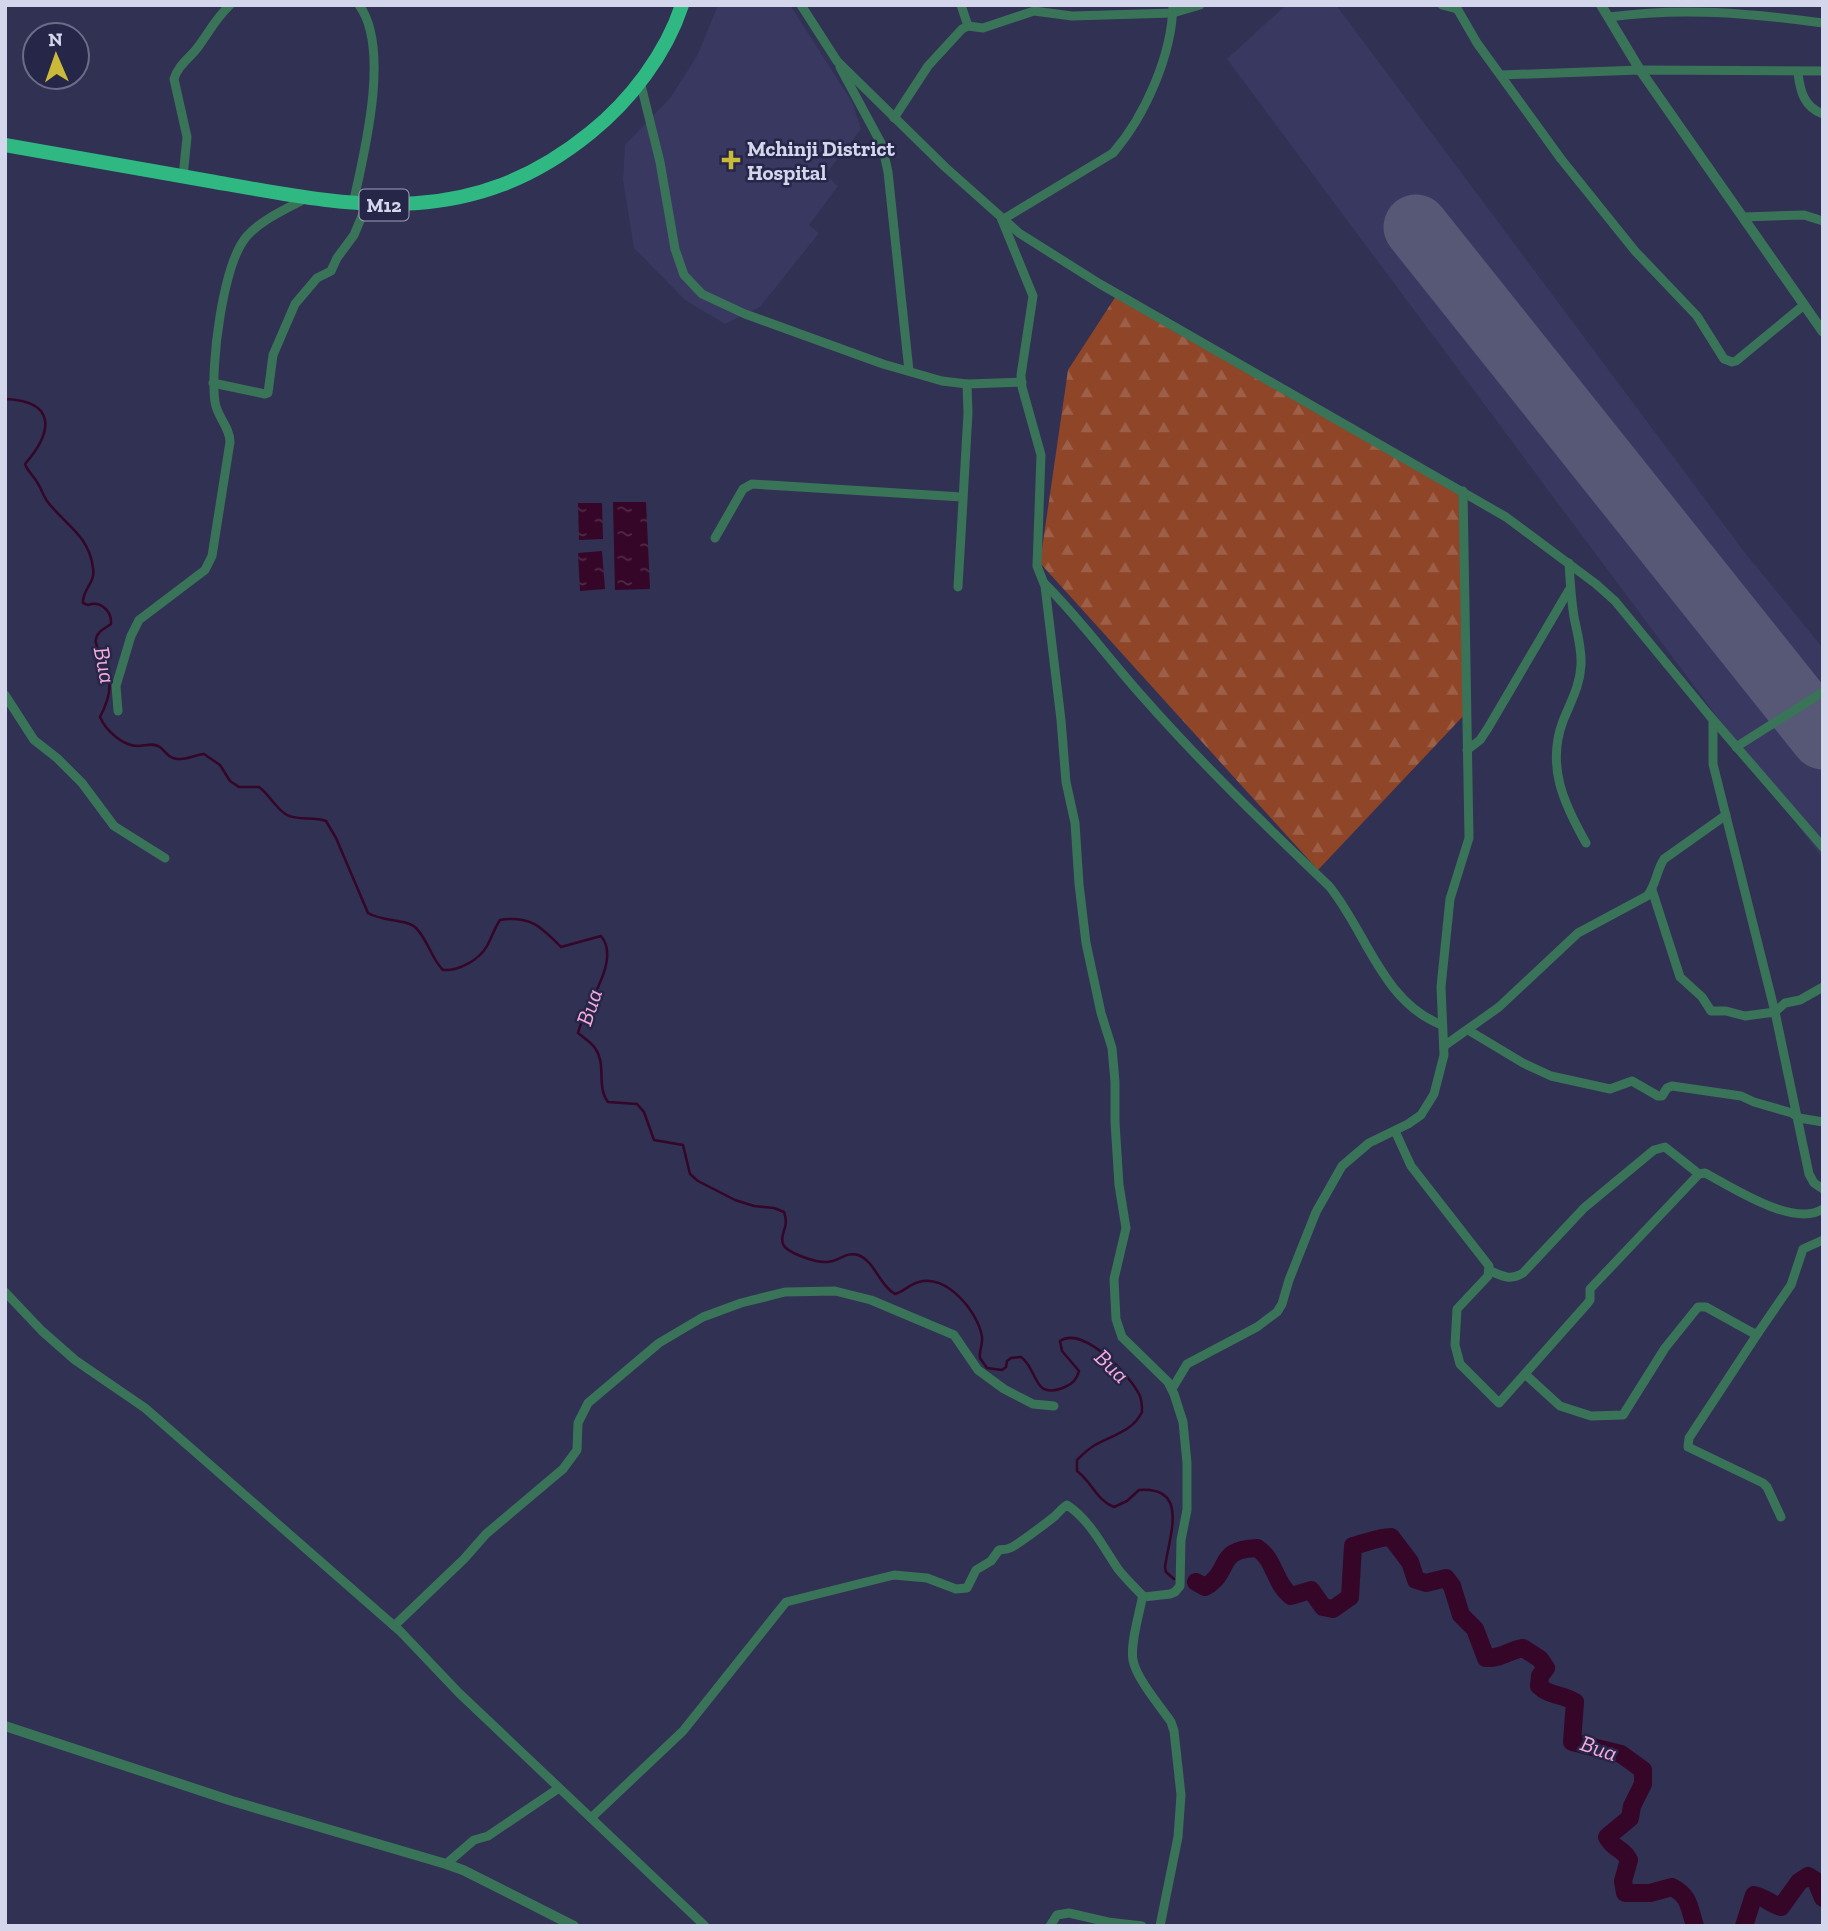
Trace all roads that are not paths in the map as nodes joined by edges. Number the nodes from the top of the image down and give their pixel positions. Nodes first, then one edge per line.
1 (230, 5) edge
2 (359, 5) edge
3 (682, 5) edge
4 (801, 5) edge
5 (961, 5) edge
6 (1200, 5) edge
7 (1442, 5) edge
8 (1601, 5) edge
9 (1456, 7) edge
10 (1129, 9) edge
11 (1173, 9) edge
12 (1609, 18) junction
13 (1823, 23) edge
14 (968, 26) junction
15 (837, 61) junction
16 (1640, 69) junction
17 (1823, 71) edge
18 (1798, 72) junction
19 (1501, 75) junction
20 (640, 81) junction
21 (1823, 114) edge
22 (894, 118) junction
23 (6, 146) edge
24 (183, 177) junction
25 (307, 198) junction
26 (360, 204) junction
27 (1743, 217) junction
28 (1002, 219) junction
29 (1823, 221) edge
30 (1804, 305) junction
31 (1823, 332) edge
32 (909, 371) junction
33 (1022, 382) junction
34 (213, 383) junction
35 (967, 384) junction
36 (1463, 491) junction
37 (962, 497) junction
38 (715, 538) dead end
39 (1569, 563) junction
40 (1044, 582) junction
41 (958, 587) dead end
42 (1570, 589) junction
43 (1823, 692) edge
44 (5, 695) edge
45 (118, 711) dead end
46 (1713, 720) junction
47 (1736, 747) junction
48 (1467, 750) junction
49 (1726, 815) junction
50 (1586, 843) dead end
51 (1823, 847) edge
52 (165, 858) dead end
53 (1652, 890) junction
54 (1823, 987) edge
55 (1775, 1012) junction
56 (1442, 1025) junction
57 (1468, 1030) junction
58 (1444, 1046) junction
59 (1799, 1118) junction
60 (1823, 1122) edge
61 (1395, 1131) junction
62 (1699, 1174) junction
63 (1823, 1189) edge
64 (1823, 1209) edge
65 (1823, 1240) edge
66 (1490, 1271) junction
67 (5, 1292) edge
68 (1758, 1333) junction
69 (1525, 1374) junction
70 (1172, 1388) junction
71 (1054, 1406) dead end
72 (1782, 1517) dead end
73 (1144, 1597) junction
74 (394, 1626) junction
75 (5, 1726) edge
76 (559, 1788) junction
77 (591, 1818) junction
78 (446, 1864) junction
79 (573, 1926) edge
80 (705, 1926) edge
81 (1050, 1926) edge
82 (1142, 1926) edge
83 (1153, 1926) edge
84 (1160, 1926) edge

1 - 24 street
2 - 26 street
3 - 20 highway, M12
4 - 15 street
5 - 14 street
6 - 11 street
7 - 9 street
8 - 12 street
9 - 19 street
10 - 11 street
10 - 14 street
11 - 28 street
12 - 13 street
12 - 16 street
14 - 22 street
15 - 22 street
15 - 32 street
16 - 18 street
16 - 19 street
16 - 27 street
17 - 18 street
18 - 21 street
19 - 30 street
20 - 26 highway, M12
20 - 32 street
22 - 28 street
23 - 24 highway, M12
24 - 25 highway, M12
25 - 26 highway, M12
25 - 34 street
26 - 34 street
27 - 29 street
27 - 30 street
28 - 33 street
28 - 36 street
30 - 31 street
32 - 35 street
33 - 35 street
33 - 40 street
34 - 45 street
35 - 37 street
36 - 39 street
36 - 48 street
37 - 38 street
37 - 41 street
39 - 42 street
39 - 46 street
40 - 56 street
40 - 70 street
42 - 48 street
42 - 50 street
43 - 47 street
44 - 52 street
46 - 47 street
46 - 49 street
47 - 51 street
48 - 56 street
49 - 53 street
49 - 55 street
53 - 55 street
53 - 57 street
54 - 55 street
55 - 59 street
56 - 58 street
57 - 58 street
57 - 59 street
58 - 61 street
59 - 60 street
59 - 63 street
61 - 66 street
61 - 70 street
62 - 64 street
62 - 66 street
62 - 69 street
65 - 68 street
66 - 69 street
67 - 74 street
68 - 69 street
68 - 72 street
70 - 73 street
71 - 74 street
73 - 77 street
73 - 84 street
74 - 76 street
75 - 78 street
76 - 77 street
76 - 78 street
77 - 80 street
78 - 79 street
81 - 82 street
83 - 84 street

